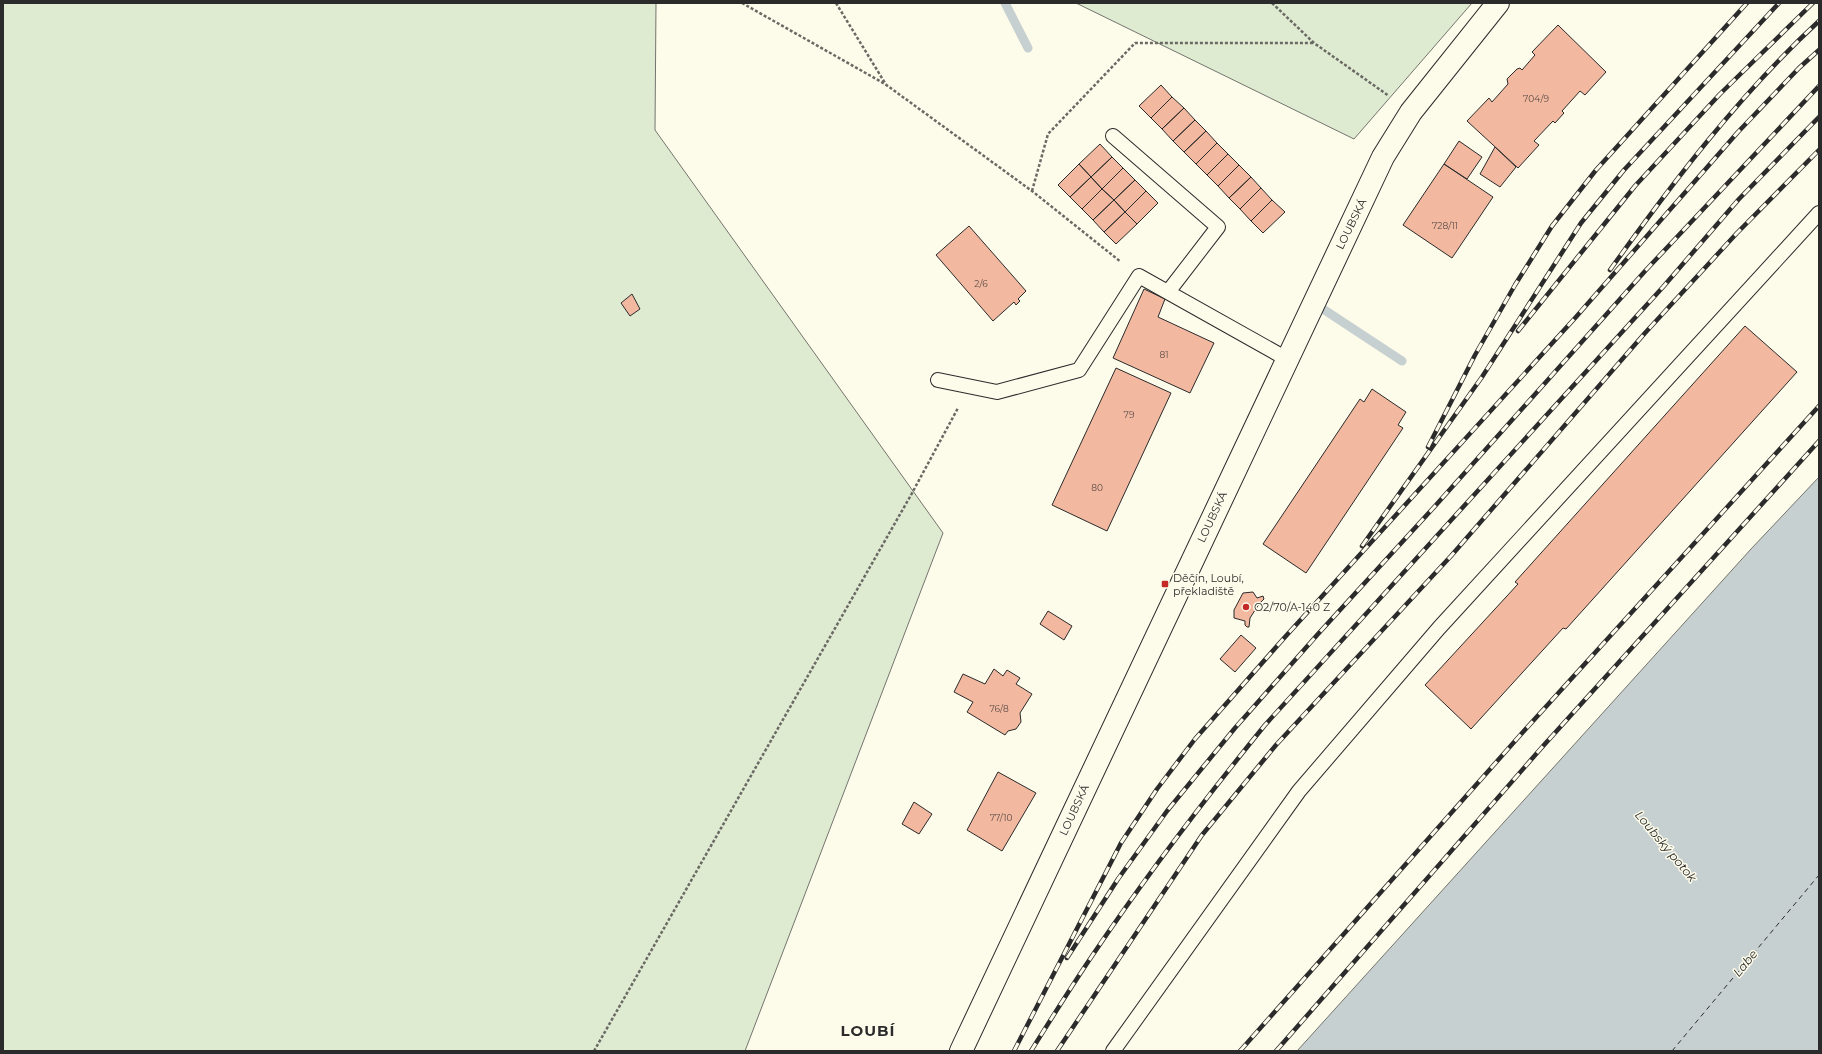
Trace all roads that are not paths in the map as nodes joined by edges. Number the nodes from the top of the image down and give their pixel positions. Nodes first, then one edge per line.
1 (1498, 3) edge
2 (1113, 136) dead end
3 (1819, 213) edge
4 (1168, 292) junction
5 (1287, 358) junction
6 (938, 380) dead end
7 (961, 1051) edge
8 (1114, 1051) edge

1 - 5 main road, LOUBSKÁ
2 - 4 lane
3 - 8 lane
4 - 5 lane
4 - 6 lane
5 - 7 main road, LOUBSKÁ

